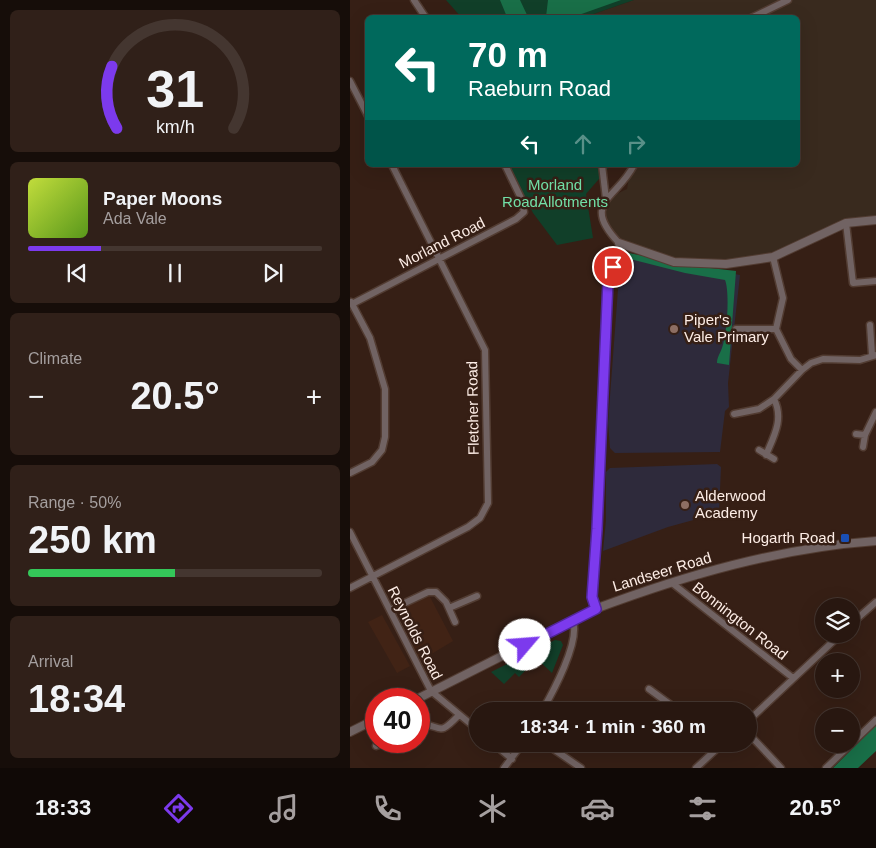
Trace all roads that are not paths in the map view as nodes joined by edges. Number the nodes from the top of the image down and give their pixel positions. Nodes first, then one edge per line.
1 (414, 0) edge
2 (788, 0) edge
3 (424, 15) edge
4 (757, 15) edge
5 (350, 81) edge
6 (365, 110) edge
7 (393, 167) edge
8 (506, 167) edge
9 (602, 167) edge
10 (633, 167) edge
11 (606, 199) junction
12 (876, 220) edge
13 (846, 223) junction
14 (619, 243) joint
15 (773, 257) junction
16 (439, 259) junction
17 (613, 267) dead end
18 (876, 281) edge
19 (351, 303) edge
20 (870, 324) dead end
21 (736, 328) dead end
22 (776, 329) junction
23 (874, 355) edge
24 (802, 370) junction
25 (774, 399) junction
26 (876, 412) edge
27 (734, 414) dead end
28 (856, 434) dead end
29 (865, 435) junction
30 (863, 447) dead end
31 (759, 450) dead end
32 (766, 455) junction
33 (774, 458) dead end
34 (350, 473) edge
35 (350, 532) edge
36 (876, 541) edge
37 (372, 576) junction
38 (672, 583) junction
39 (350, 588) edge
40 (476, 596) dead end
41 (876, 602) edge
42 (449, 608) junction
43 (596, 609) junction
44 (390, 610) junction
45 (860, 616) edge
46 (573, 621) junction
47 (455, 622) dead end
48 (831, 643) edge
49 (793, 678) junction
50 (649, 689) dead end
51 (431, 691) junction
52 (547, 702) edge
53 (667, 702) edge
54 (757, 712) edge
55 (459, 715) junction
56 (876, 720) edge
57 (469, 723) edge
58 (365, 724) edge
59 (430, 727) edge
60 (350, 732) edge
61 (757, 743) edge
62 (504, 752) edge
63 (517, 752) edge
64 (558, 752) edge
65 (713, 752) edge
66 (512, 759) junction
67 (504, 768) edge
68 (581, 768) edge
69 (696, 768) edge
70 (781, 768) edge
71 (826, 768) edge

1 - 3 street
2 - 4 street
5 - 6 street
7 - 16 street, Fletcher Road
8 - 16 street, Morland Road
9 - 11 street
10 - 11 street
11 - 14 street
12 - 13 street
13 - 15 street
13 - 18 street
14 - 15 street
15 - 22 street
16 - 19 street, Morland Road
16 - 37 street, Fletcher Road
17 - 43 street
19 - 34 street
20 - 23 street
21 - 22 street
22 - 24 street
23 - 24 street
24 - 25 street
25 - 27 street
25 - 32 street
26 - 29 street
28 - 29 street
29 - 30 street
31 - 32 street
32 - 33 street
35 - 37 street, Reynolds Road
36 - 38 street, Landseer Road
37 - 39 street, Fletcher Road
37 - 44 street, Reynolds Road
38 - 43 street, Landseer Road
38 - 49 street, Bonnington Road
40 - 42 street
41 - 45 street
42 - 44 street
42 - 47 street
43 - 46 street, Landseer Road
44 - 51 street, Reynolds Road
46 - 51 street, Landseer Road
46 - 52 street
48 - 49 street
49 - 54 street
50 - 53 street
51 - 55 street, Reynolds Road
55 - 57 street, Reynolds Road
55 - 59 street
56 - 71 street
58 - 60 street
61 - 70 street
62 - 66 street
63 - 66 street
64 - 68 street
65 - 69 street
66 - 67 street

